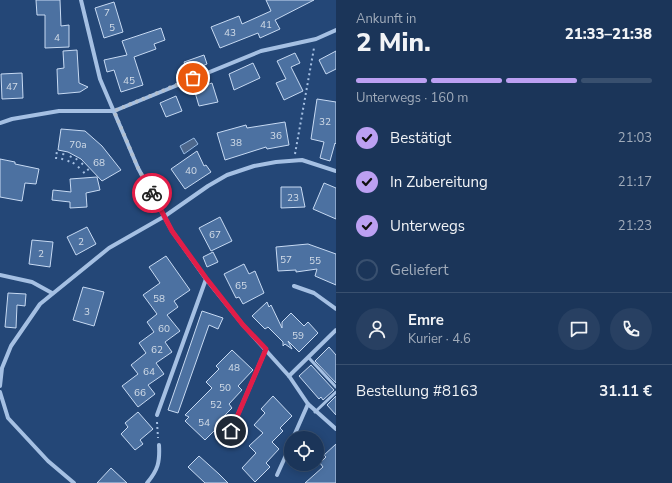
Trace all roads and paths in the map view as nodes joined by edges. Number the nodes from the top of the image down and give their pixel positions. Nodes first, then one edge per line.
1 (81, 0) edge
2 (336, 30) edge
3 (316, 39) junction
4 (114, 111) junction
5 (0, 123) edge
6 (57, 150) dead end
7 (64, 151) dead end
8 (72, 154) dead end
9 (78, 158) dead end
10 (56, 159) dead end
11 (62, 160) dead end
12 (294, 161) junction
13 (68, 162) dead end
14 (84, 162) dead end
15 (73, 164) dead end
16 (78, 168) dead end
17 (89, 169) dead end
18 (336, 171) edge
19 (82, 173) dead end
20 (165, 216) junction
21 (0, 275) edge
22 (206, 278) junction
23 (294, 286) dead end
24 (52, 293) junction
25 (336, 309) edge
26 (336, 330) edge
27 (266, 349) junction
28 (308, 358) junction
29 (289, 376) junction
30 (0, 386) edge
31 (336, 387) edge
32 (0, 392) edge
33 (336, 392) edge
34 (308, 404) junction
35 (315, 412) junction
36 (157, 415) joint
37 (336, 429) edge
38 (231, 431) dead end
39 (297, 431) edge
40 (159, 445) joint
41 (284, 460) edge
42 (277, 475) dead end
43 (74, 483) edge
44 (147, 483) edge

1 - 4 street
2 - 3 street
3 - 4 street
3 - 12 path
4 - 5 street
4 - 20 street
6 - 10 path
7 - 11 path
8 - 13 path
9 - 15 path
12 - 18 street
12 - 20 street
14 - 16 path
17 - 19 path
20 - 22 street
20 - 24 street
21 - 24 street
22 - 27 street
22 - 36 street
23 - 25 street
24 - 30 street
26 - 28 street
27 - 29 street
27 - 38 street
28 - 29 street
28 - 31 lane
29 - 34 street
32 - 43 street
33 - 35 lane
34 - 35 street
34 - 39 street
35 - 37 street
36 - 40 path
40 - 44 street
41 - 42 street

